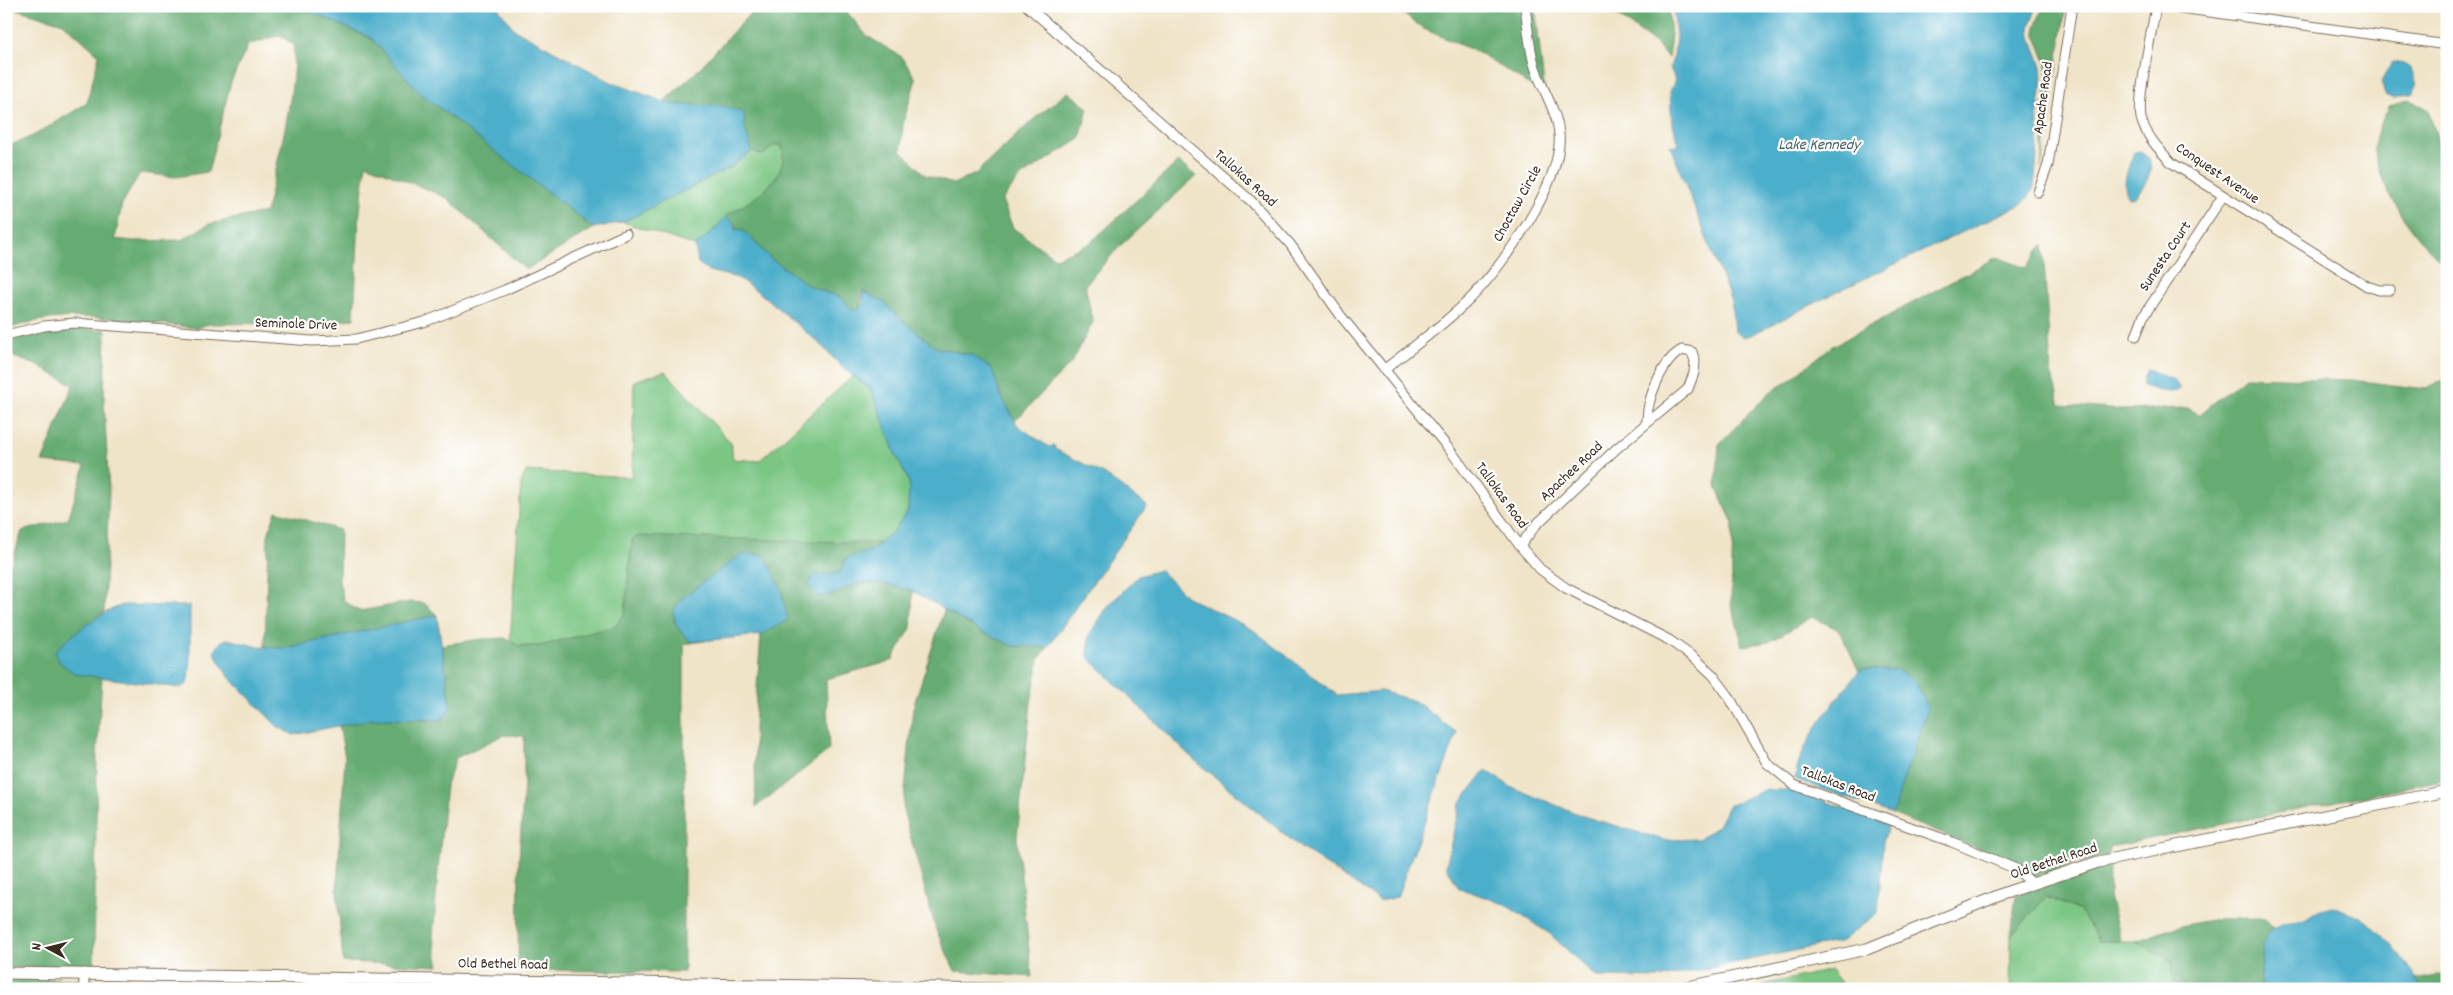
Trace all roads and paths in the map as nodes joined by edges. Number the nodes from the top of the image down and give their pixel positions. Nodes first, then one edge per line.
1 (1027, 6) edge
2 (1525, 6) edge
3 (2072, 6) edge
4 (2156, 6) edge
5 (2166, 6) edge
6 (2447, 45) edge
7 (2038, 192) dead end
8 (2224, 196) junction
9 (626, 234) dead end
10 (2390, 290) dead end
11 (6, 336) edge
12 (2136, 336) dead end
13 (1385, 370) junction
14 (1647, 423) junction
15 (1520, 546) junction
16 (2447, 791) edge
17 (2032, 883) junction
18 (6, 973) edge
19 (86, 973) junction
20 (82, 989) edge
21 (1000, 989) edge
22 (1679, 989) edge

1 - 13 street, Tallokas Road
2 - 13 street, Choctaw Circle
3 - 7 street, Apache Road
4 - 8 street, Conquest Avenue
5 - 6 street
8 - 10 street, Conquest Avenue
8 - 12 street, Sunesta Court
9 - 11 street, Seminole Drive
13 - 15 street, Tallokas Road
14 - 14 street, Apachee Road
14 - 15 street, Apachee Road
15 - 17 street, Tallokas Road
16 - 17 street, Old Bethel Road
17 - 22 street, Old Bethel Road
18 - 19 street, Old Bethel Road
19 - 20 street
19 - 21 street, Old Bethel Road

